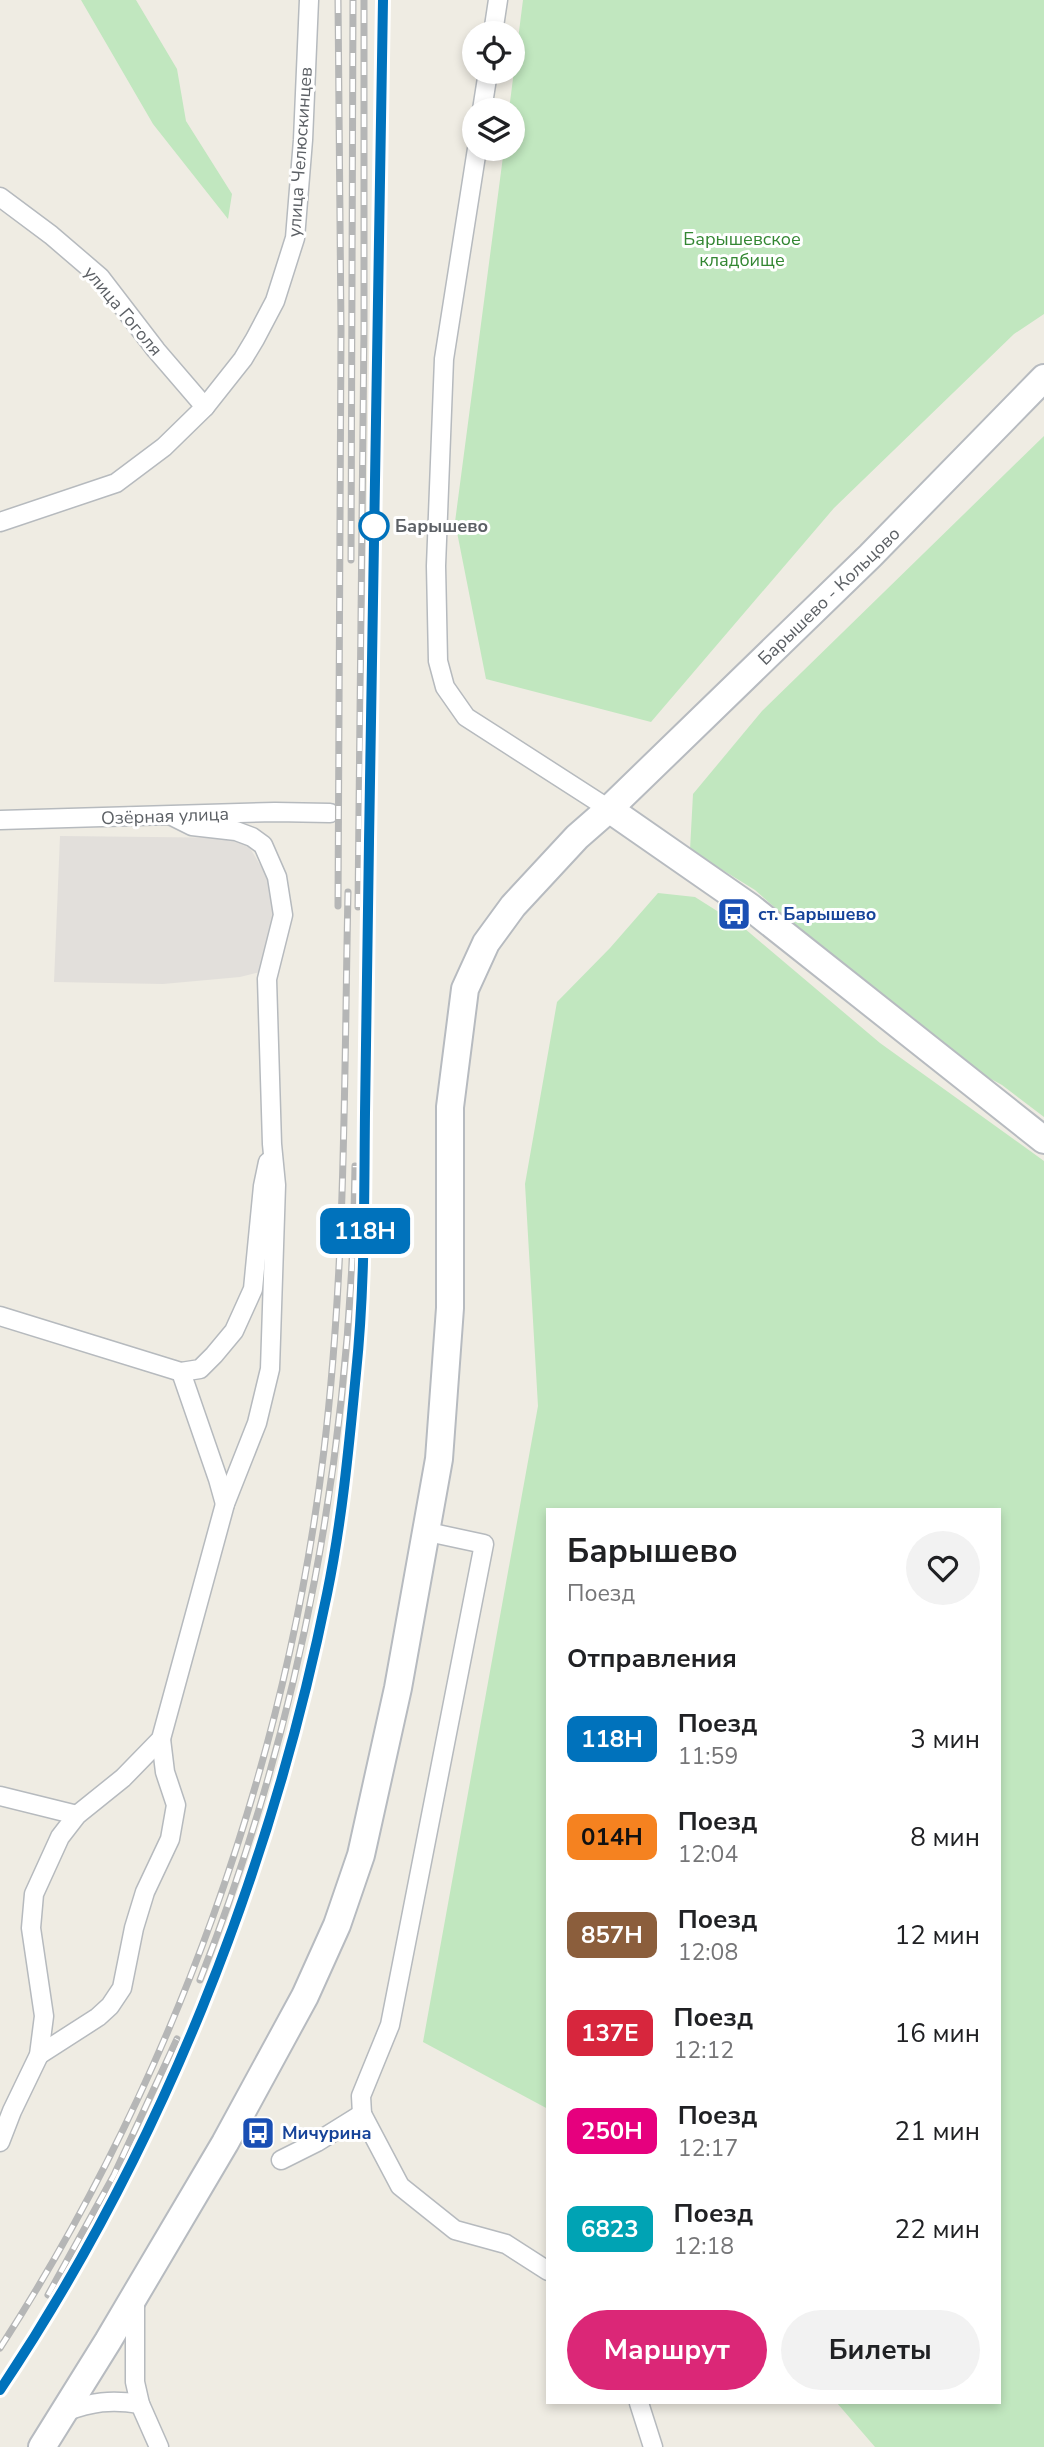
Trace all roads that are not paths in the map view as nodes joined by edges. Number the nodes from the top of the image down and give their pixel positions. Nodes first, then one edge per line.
1 (309, 0) edge
2 (498, 0) edge
3 (495, 21) edge
4 (475, 161) edge
5 (0, 197) edge
6 (1044, 378) edge
7 (205, 407) junction
8 (0, 522) edge
9 (609, 809) junction
10 (330, 813) dead end
11 (172, 816) junction
12 (0, 820) edge
13 (1044, 1140) edge
14 (272, 1144) junction
15 (0, 1316) edge
16 (181, 1372) junction
17 (225, 1504) junction
18 (428, 1532) junction
19 (161, 1739) junction
20 (0, 1796) edge
21 (76, 1815) junction
22 (39, 2055) junction
23 (362, 2114) junction
24 (0, 2142) edge
25 (281, 2160) dead end
26 (546, 2270) edge
27 (135, 2294) junction
28 (140, 2403) junction
29 (639, 2404) edge
30 (64, 2412) junction
31 (42, 2447) edge
32 (159, 2447) edge
33 (653, 2447) edge

1 - 7 street, улица Челюскинцев
2 - 3 street
4 - 9 street
5 - 7 street, улица Гоголя
6 - 9 main road, Барышево - Кольцово
7 - 8 street, улица Челюскинцев
9 - 13 main road
9 - 18 main road, Барышево - Кольцово
10 - 11 street, Озёрная улица
11 - 12 street, Озёрная улица
11 - 14 street
14 - 16 street
14 - 17 street
15 - 16 street
16 - 17 street
17 - 19 street
18 - 23 street
18 - 27 main road, Барышево - Кольцово
19 - 21 street
19 - 22 street
20 - 21 street
21 - 22 street
22 - 24 street
23 - 25 street
23 - 26 street
27 - 28 street
27 - 30 main road, Барышево - Кольцово
28 - 30 street
28 - 32 street
29 - 33 street
30 - 31 main road, Барышево - Кольцово

